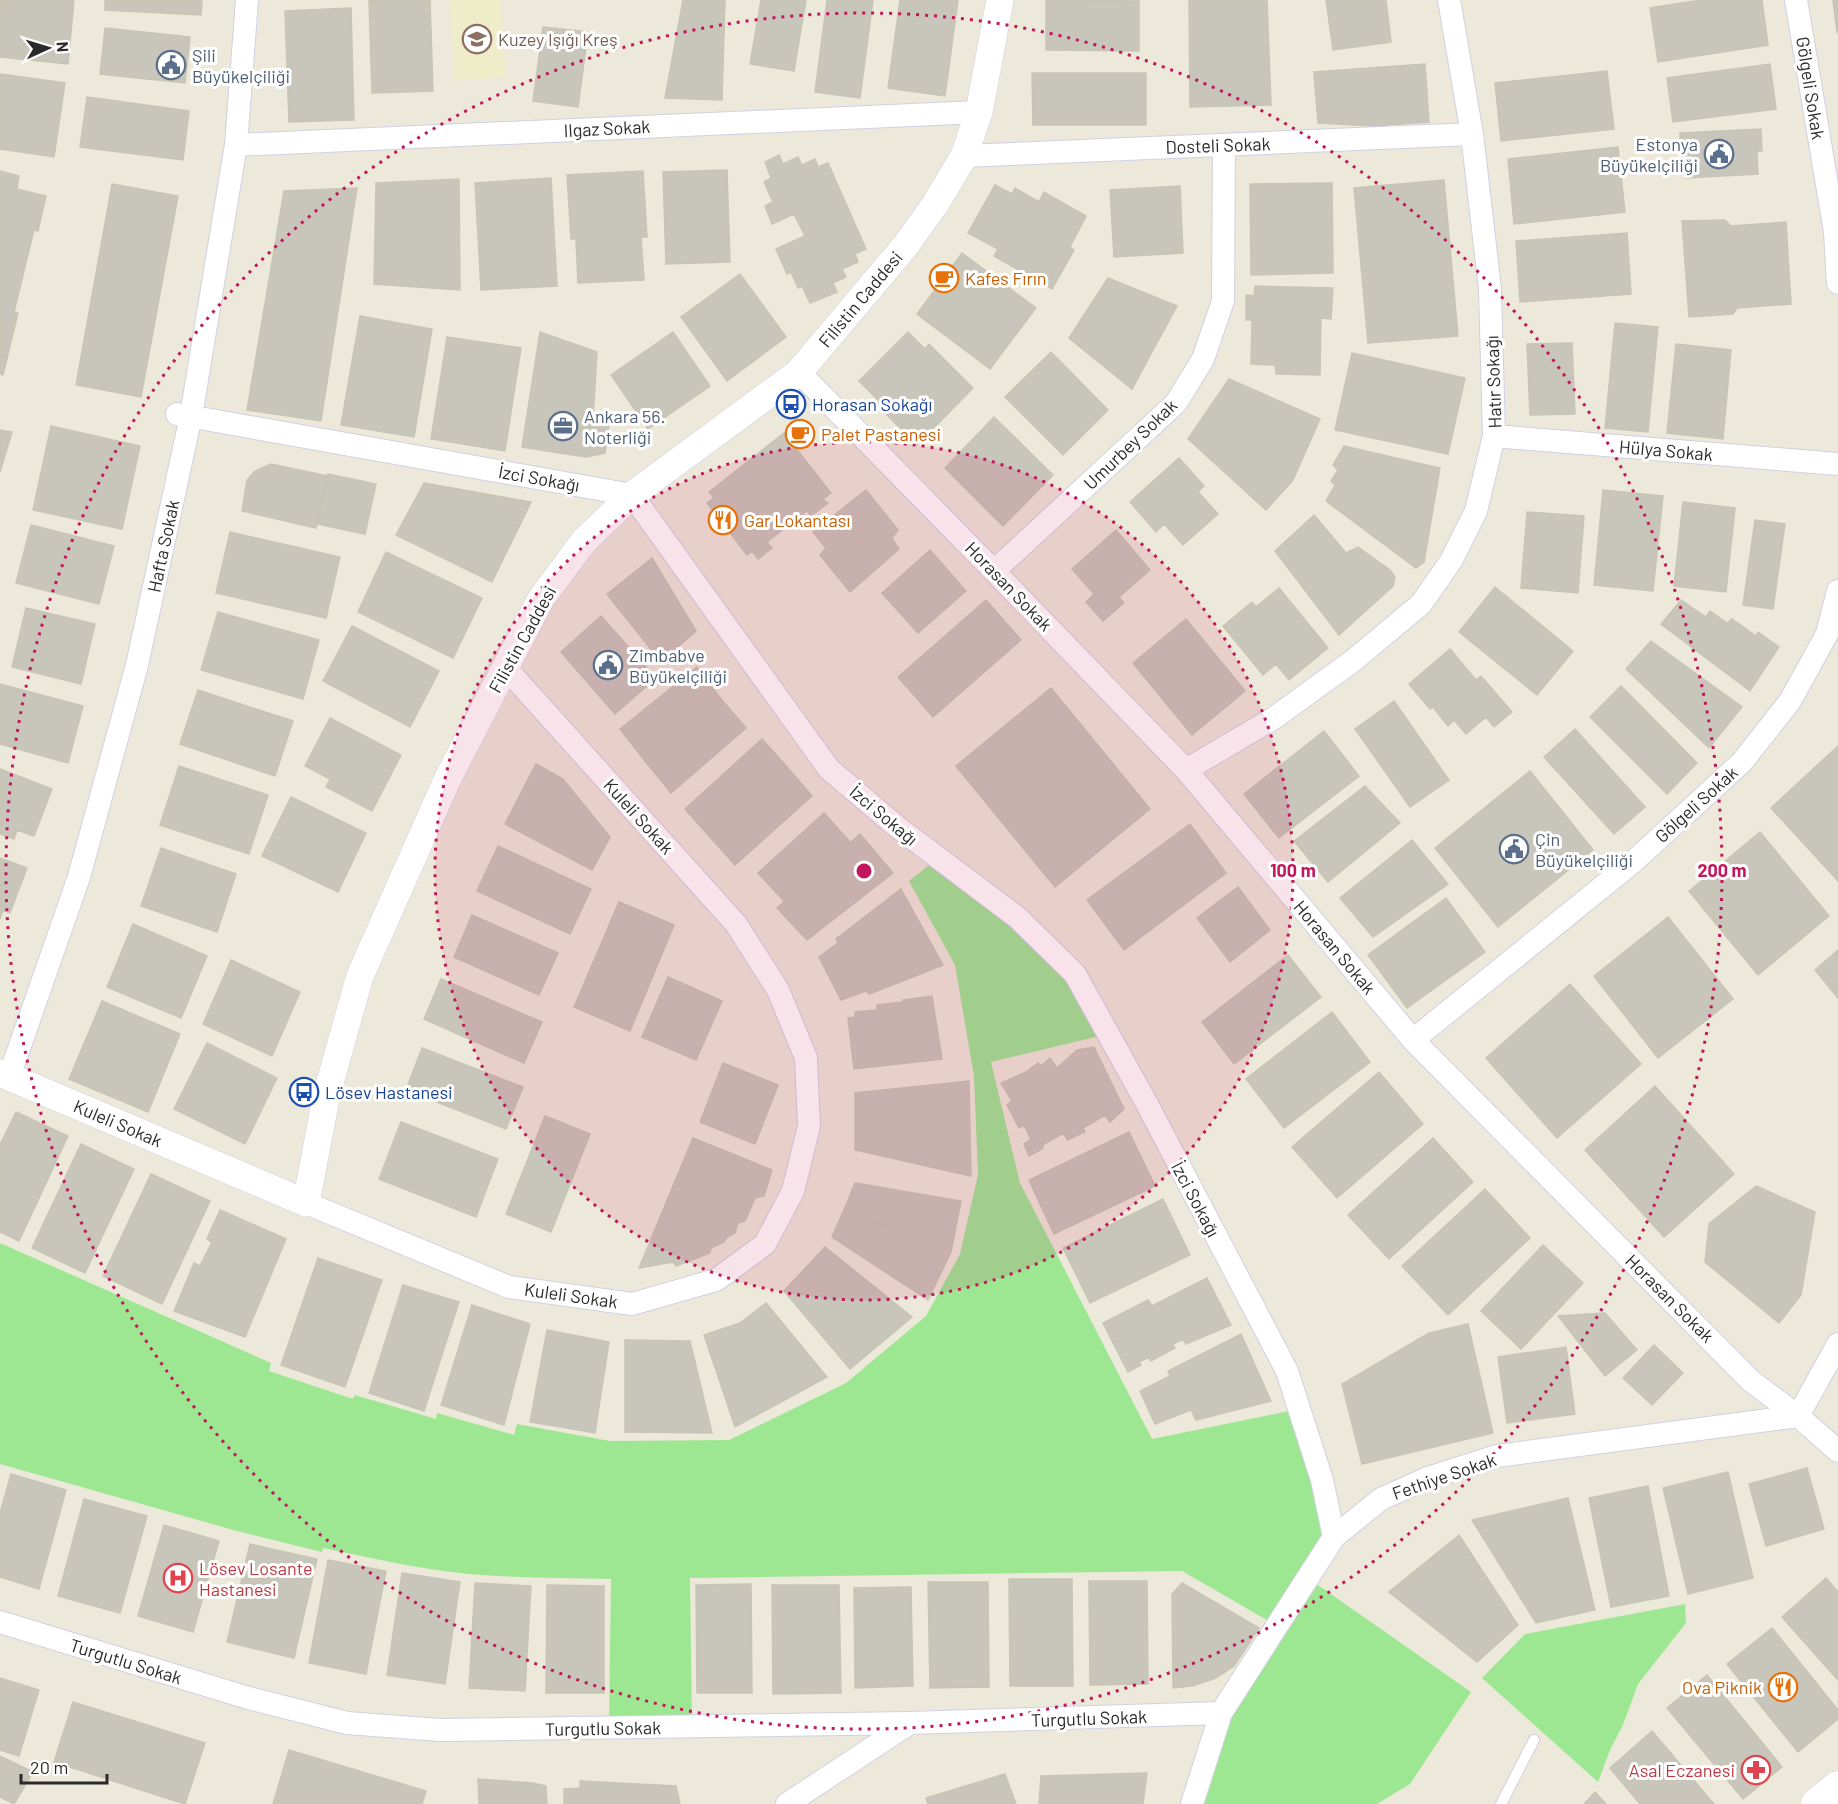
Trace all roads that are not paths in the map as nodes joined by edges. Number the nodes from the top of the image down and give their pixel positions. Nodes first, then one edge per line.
1 (247, 0) edge
2 (1000, 0) edge
3 (1449, 0) edge
4 (1796, 0) edge
5 (979, 112) junction
6 (1472, 134) junction
7 (236, 145) junction
8 (1224, 145) junction
9 (964, 156) junction
10 (1838, 284) edge
11 (799, 372) junction
12 (184, 415) junction
13 (1494, 436) junction
14 (1838, 464) edge
15 (632, 495) junction
16 (994, 570) junction
17 (1838, 591) edge
18 (505, 667) junction
19 (1186, 770) junction
20 (1413, 1040) junction
21 (4, 1075) edge
22 (306, 1203) junction
23 (1838, 1344) edge
24 (1798, 1416) junction
25 (1838, 1451) edge
26 (1335, 1537) junction
27 (0, 1622) edge
28 (1221, 1713) junction
29 (910, 1724) junction
30 (1534, 1740) dead end
31 (1838, 1787) edge
32 (786, 1804) edge
33 (1192, 1804) edge
34 (1501, 1804) edge
35 (1818, 1804) edge

1 - 7 street, Hafta Sokak
2 - 5 street, Filistin Caddesi
3 - 6 street, Hatır Sokağı
4 - 10 street, Gölgeli Sokak
5 - 7 street, Ilgaz Sokak
5 - 9 street, Filistin Caddesi
6 - 8 street, Dosteli Sokak
6 - 13 street, Hatır Sokağı
7 - 12 street, Hafta Sokak
8 - 9 street, Dosteli Sokak
8 - 16 street, Umurbey Sokak
9 - 11 street, Filistin Caddesi
11 - 15 street, Filistin Caddesi
11 - 16 street, Horasan Sokak
12 - 15 street, İzci Sokağı
12 - 21 street, Hafta Sokak
13 - 14 street, Hülya Sokak
13 - 19 street, Hatır Sokağı
15 - 18 street, Filistin Caddesi
15 - 26 street, İzci Sokağı
16 - 19 street, Horasan Sokak
17 - 20 street, Gölgeli Sokak
18 - 22 street, Filistin Caddesi
18 - 22 street, Kuleli Sokak
19 - 20 street, Horasan Sokak
20 - 24 street, Horasan Sokak
21 - 22 street, Kuleli Sokak
23 - 24 street
24 - 25 street, Horasan Sokak
24 - 26 street, Fethiye Sokak
26 - 28 street, Fethiye Sokak
27 - 29 street, Turgutlu Sokak
28 - 29 street, Turgutlu Sokak
28 - 33 street, Fethiye Sokak
29 - 32 street
30 - 34 lane
31 - 35 main road

